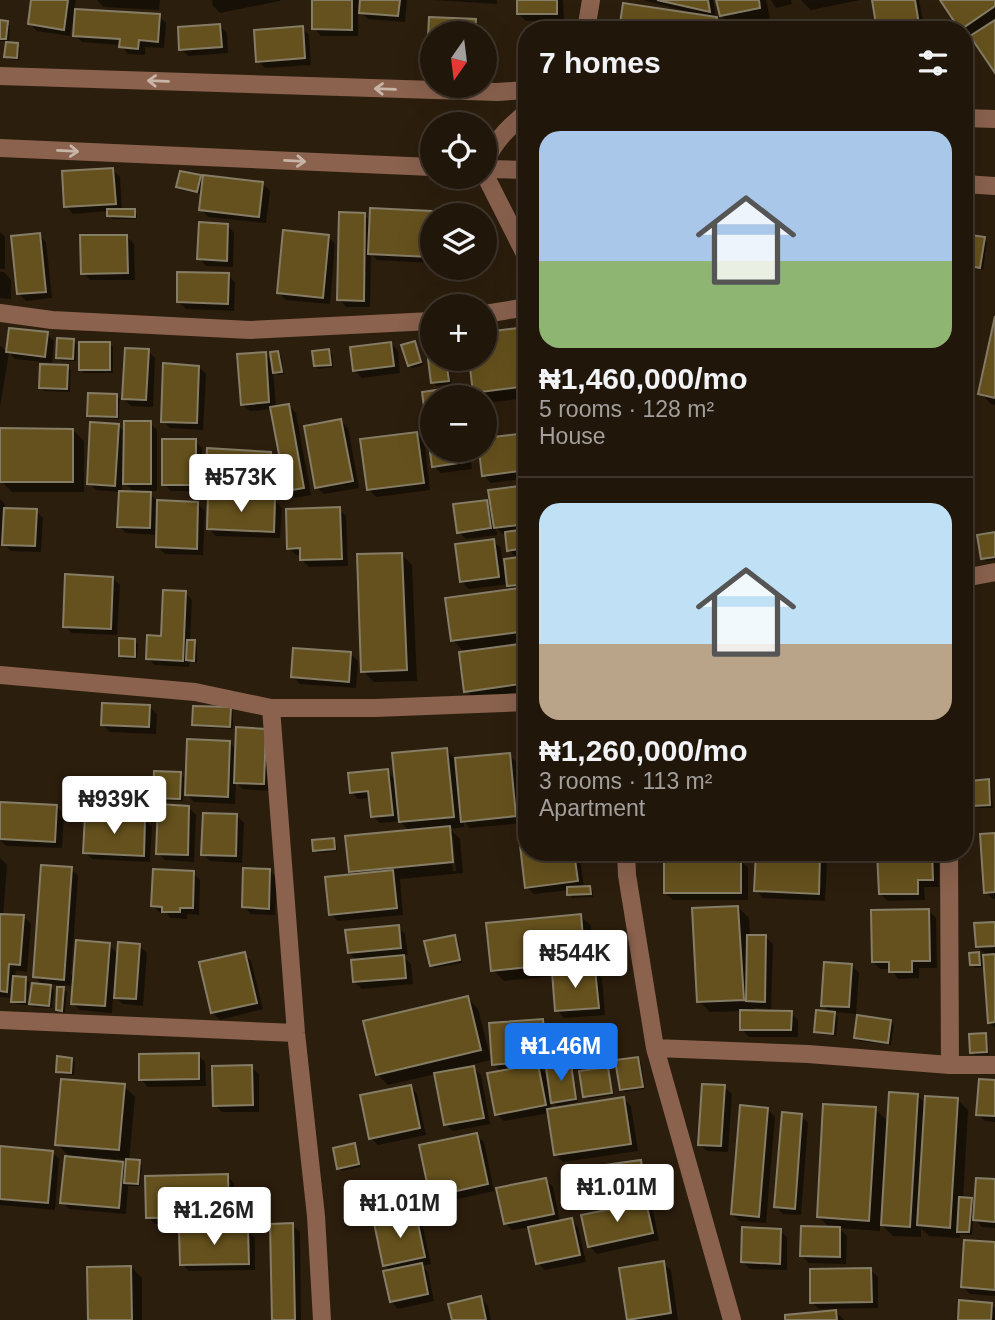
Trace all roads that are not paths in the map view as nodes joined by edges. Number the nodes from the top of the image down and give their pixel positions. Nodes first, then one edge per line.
1 (591, 0) edge
2 (588, 21) edge
3 (0, 76) edge
4 (518, 91) edge
5 (973, 118) edge
6 (995, 119) edge
7 (518, 120) edge
8 (497, 140) edge
9 (0, 148) edge
10 (420, 166) edge
11 (518, 170) edge
12 (497, 171) edge
13 (973, 185) edge
14 (995, 186) edge
15 (493, 189) edge
16 (518, 240) edge
17 (518, 308) edge
18 (497, 312) edge
19 (0, 313) edge
20 (420, 322) edge
21 (995, 572) edge
22 (973, 576) edge
23 (0, 675) edge
24 (518, 702) edge
25 (271, 708) junction
26 (626, 861) edge
27 (949, 861) edge
28 (0, 1020) edge
29 (296, 1033) junction
30 (655, 1048) junction
31 (950, 1065) junction
32 (995, 1065) edge
33 (322, 1320) edge
34 (732, 1320) edge

1 - 2 street
4 -> 3 street
5 - 6 street
7 - 8 street
9 -> 10 street
11 - 12 street
13 - 14 street
15 - 16 street
17 - 18 street
19 - 20 street
21 - 22 street
23 - 25 street
24 - 25 street
25 - 29 street
26 - 30 street
27 - 31 street
28 - 29 street
29 - 33 street
30 - 31 street
30 - 34 street
31 - 32 street

